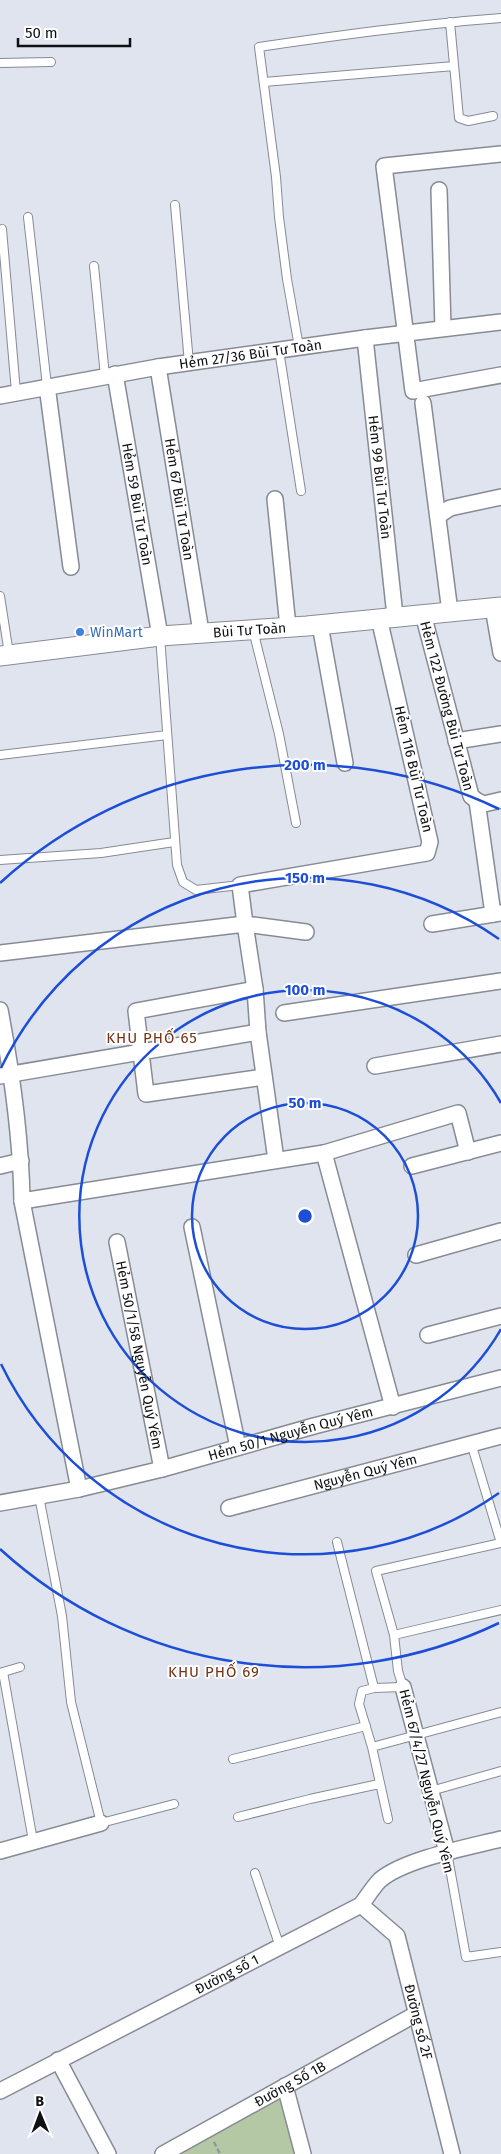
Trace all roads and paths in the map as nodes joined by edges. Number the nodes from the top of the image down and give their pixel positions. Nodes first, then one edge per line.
1 (501, 18) edge
2 (450, 22) junction
3 (51, 62) dead end
4 (0, 64) edge
5 (454, 66) junction
6 (264, 82) junction
7 (493, 116) dead end
8 (501, 154) edge
9 (439, 190) dead end
10 (175, 205) dead end
11 (28, 217) dead end
12 (0, 230) edge
13 (94, 266) dead end
14 (501, 322) edge
15 (443, 328) junction
16 (405, 333) junction
17 (365, 338) junction
18 (300, 347) junction
19 (279, 350) junction
20 (189, 363) junction
21 (158, 367) junction
22 (110, 375) junction
23 (501, 375) edge
24 (47, 386) junction
25 (16, 392) junction
26 (0, 396) edge
27 (423, 403) dead end
28 (300, 491) dead end
29 (501, 497) edge
30 (276, 499) dead end
31 (438, 516) junction
32 (71, 567) dead end
33 (0, 596) edge
34 (497, 608) edge
35 (450, 612) junction
36 (423, 614) junction
37 (387, 617) junction
38 (320, 625) junction
39 (288, 628) junction
40 (253, 630) junction
41 (200, 632) junction
42 (160, 636) junction
43 (501, 653) edge
44 (5, 655) edge
45 (501, 734) edge
46 (167, 735) junction
47 (456, 741) junction
48 (0, 755) edge
49 (344, 763) dead end
50 (501, 800) edge
51 (477, 801) junction
52 (296, 823) dead end
53 (174, 842) junction
54 (0, 860) edge
55 (240, 886) junction
56 (497, 913) edge
57 (245, 924) junction
58 (432, 924) dead end
59 (306, 932) dead end
60 (0, 952) edge
61 (501, 981) edge
62 (255, 989) junction
63 (0, 1010) edge
64 (284, 1013) dead end
65 (258, 1032) junction
66 (501, 1044) edge
67 (141, 1053) junction
68 (376, 1066) dead end
69 (6, 1076) edge
70 (264, 1077) junction
71 (501, 1143) edge
72 (468, 1152) junction
73 (324, 1153) junction
74 (276, 1160) junction
75 (21, 1161) junction
76 (0, 1166) edge
77 (412, 1166) dead end
78 (22, 1201) junction
79 (192, 1227) dead end
80 (501, 1231) edge
81 (117, 1242) dead end
82 (416, 1255) dead end
83 (501, 1316) edge
84 (428, 1335) dead end
85 (501, 1378) edge
86 (393, 1406) junction
87 (501, 1436) edge
88 (471, 1443) junction
89 (238, 1447) junction
90 (162, 1469) junction
91 (79, 1489) junction
92 (39, 1496) junction
93 (0, 1503) edge
94 (229, 1508) dead end
95 (337, 1542) dead end
96 (501, 1543) edge
97 (501, 1610) edge
98 (394, 1636) junction
99 (20, 1667) dead end
100 (1, 1672) edge
101 (403, 1687) junction
102 (374, 1688) junction
103 (501, 1712) edge
104 (366, 1726) junction
105 (415, 1734) junction
106 (372, 1747) junction
107 (232, 1759) dead end
108 (501, 1771) edge
109 (379, 1784) junction
110 (431, 1791) junction
111 (174, 1804) dead end
112 (238, 1817) dead end
113 (388, 1819) dead end
114 (101, 1823) junction
115 (501, 1839) edge
116 (33, 1842) junction
117 (0, 1851) edge
118 (447, 1852) junction
119 (255, 1873) dead end
120 (361, 1905) junction
121 (280, 1947) junction
122 (501, 1952) edge
123 (416, 2014) junction
124 (58, 2060) junction
125 (285, 2086) junction
126 (0, 2091) edge
127 (108, 2154) edge
128 (164, 2154) edge
129 (303, 2154) edge
130 (452, 2154) edge

1 - 2 lane
2 - 5 lane
2 - 6 lane
3 - 4 lane
5 - 6 lane
5 - 7 lane
6 - 18 lane
8 - 16 street
9 - 15 street
10 - 20 lane
11 - 24 lane
12 - 25 lane
13 - 22 lane
14 - 15 street, Hẻm 27/36 Bùi Tư Toàn
15 - 16 street, Hẻm 27/36 Bùi Tư Toàn
16 - 17 street, Hẻm 27/36 Bùi Tư Toàn
16 - 23 street
17 - 18 street, Hẻm 27/36 Bùi Tư Toàn
17 - 37 street, Hẻm 99 Bùi Tư Toàn
18 - 19 street, Hẻm 27/36 Bùi Tư Toàn
19 - 20 street, Hẻm 27/36 Bùi Tư Toàn
19 - 28 lane
20 - 21 street, Hẻm 27/36 Bùi Tư Toàn
21 - 22 street, Hẻm 27/36 Bùi Tư Toàn
21 - 41 street, Hẻm 67 Bùi Tư Toàn
22 - 24 street, Hẻm 27/36 Bùi Tư Toàn
22 - 42 street, Hẻm 59 Bùi Tư Toàn
24 - 25 street, Hẻm 27/36 Bùi Tư Toàn
24 - 32 street
25 - 26 street, Hẻm 27/36 Bùi Tư Toàn
27 - 31 street
29 - 31 street
30 - 39 street
31 - 35 street
33 - 44 lane
34 - 35 street, Bùi Tư Toàn
34 - 43 street
35 - 36 street, Bùi Tư Toàn
36 - 37 street, Bùi Tư Toàn
36 - 47 street, Hẻm 122 Đường Bùi Tư Toàn
37 - 38 street, Bùi Tư Toàn
37 - 55 street, Hẻm 116 Bùi Tư Toàn
38 - 39 street, Bùi Tư Toàn
38 - 49 street
39 - 40 street, Bùi Tư Toàn
40 - 41 street, Bùi Tư Toàn
40 - 52 lane
41 - 42 street, Bùi Tư Toàn
42 - 44 street, Bùi Tư Toàn
42 - 46 lane
45 - 47 street
46 - 48 lane
46 - 53 lane
47 - 51 street, Hẻm 122 Đường Bùi Tư Toàn
50 - 51 street
51 - 56 street, Hẻm 122 Đường Bùi Tư Toàn
53 - 54 lane
53 - 55 lane
55 - 57 street
56 - 58 street
57 - 59 street
57 - 60 street
57 - 62 street
61 - 64 street
62 - 65 street
62 - 67 street
63 - 69 street
65 - 67 street
65 - 70 street
66 - 68 street
67 - 69 street
67 - 70 street
69 - 75 street
70 - 74 street
71 - 72 street
72 - 73 street
72 - 77 street
73 - 74 street
73 - 86 street
74 - 78 street
75 - 76 street
75 - 78 street
78 - 91 street
79 - 89 street
80 - 82 street
81 - 90 street, Hẻm 50/1/58 Nguyễn Quý Yêm
83 - 84 street
85 - 86 street, Hẻm 50/1 Nguyễn Quý Yêm
86 - 89 street, Hẻm 50/1 Nguyễn Quý Yêm
87 - 88 street, Nguyễn Quý Yêm
88 - 94 street, Nguyễn Quý Yêm
88 - 96 lane
89 - 90 street, Hẻm 50/1 Nguyễn Quý Yêm
90 - 91 street, Hẻm 50/1 Nguyễn Quý Yêm
91 - 92 street, Hẻm 50/1 Nguyễn Quý Yêm
92 - 93 street, Hẻm 50/1 Nguyễn Quý Yêm
92 - 114 lane
95 - 102 lane
96 - 98 lane, Hẻm 67/4/27 Nguyễn Quý Yêm
97 - 98 lane
98 - 101 lane, Hẻm 67/4/27 Nguyễn Quý Yêm
99 - 100 lane
100 - 116 lane
101 - 102 lane
101 - 105 street, Hẻm 67/4/27 Nguyễn Quý Yêm
102 - 104 lane
103 - 105 lane
104 - 106 lane
104 - 107 lane
105 - 106 lane
105 - 110 street, Hẻm 67/4/27 Nguyễn Quý Yêm
106 - 109 lane
108 - 110 lane
109 - 112 lane
109 - 113 lane
110 - 118 street, Hẻm 67/4/27 Nguyễn Quý Yêm
111 - 114 lane
114 - 116 street
115 - 118 street, Đường số 1
116 - 117 street
118 - 120 street, Đường số 1
118 - 122 lane, Hẻm 67/4/27 Nguyễn Quý Yêm
119 - 121 lane
120 - 121 street, Đường số 1
120 - 123 street, Đường số 2F
121 - 124 street, Đường số 1
123 - 125 street, Đường Số 1B
123 - 130 street, Đường số 2F
124 - 126 street, Đường số 1
124 - 127 street
125 - 128 street, Đường Số 1B
125 - 129 street

